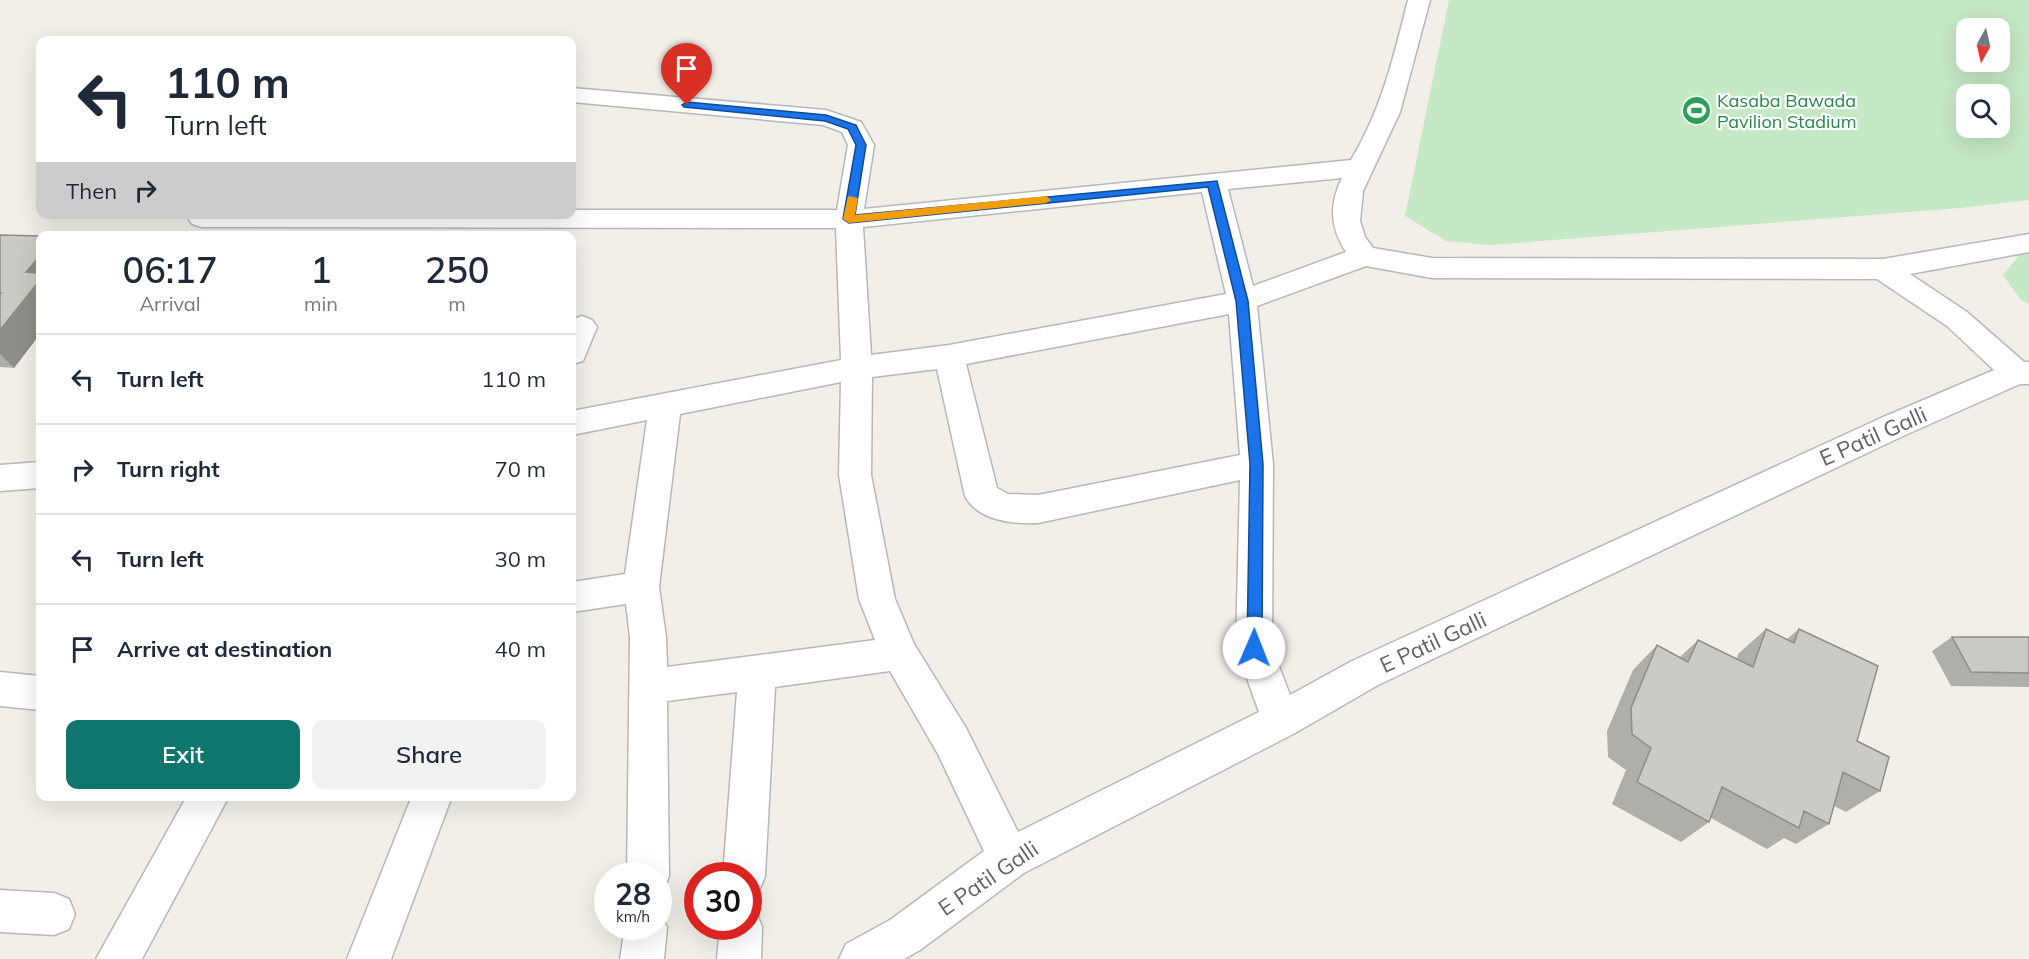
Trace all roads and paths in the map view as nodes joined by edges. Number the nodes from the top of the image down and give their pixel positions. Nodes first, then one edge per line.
1 (1419, 0) edge
2 (576, 95) edge
3 (1358, 168) junction
4 (1213, 183) junction
5 (576, 219) edge
6 (849, 219) junction
7 (2029, 243) edge
8 (1364, 256) junction
9 (1883, 268) junction
10 (1242, 301) junction
11 (949, 356) junction
12 (857, 368) junction
13 (2023, 373) edge
14 (665, 405) junction
15 (576, 422) edge
16 (1257, 464) junction
17 (36, 475) edge
18 (0, 478) edge
19 (641, 587) junction
20 (576, 596) edge
21 (899, 653) junction
22 (757, 673) junction
23 (648, 686) junction
24 (0, 690) edge
25 (36, 693) edge
26 (1281, 720) junction
27 (206, 801) edge
28 (430, 801) edge
29 (1009, 858) junction
30 (648, 862) edge
31 (745, 862) edge
32 (0, 911) edge
33 (54, 914) dead end
34 (644, 940) edge
35 (740, 940) edge
36 (909, 947) edge
37 (118, 959) edge
38 (369, 959) edge
39 (642, 959) edge
40 (739, 959) edge
41 (861, 959) edge

1 - 3 street
2 - 6 street
3 - 4 street
3 - 8 street
4 - 6 street
4 - 10 street
5 - 6 street
6 - 12 street
7 - 9 street
8 - 9 street
8 - 10 street
9 - 13 street
10 - 11 street
10 - 16 street
11 - 12 street
11 - 16 street
12 - 14 street
12 - 21 street
13 - 26 street, E Patil Galli
14 - 15 street
14 - 19 street
16 - 26 street
17 - 18 street
19 - 20 street
19 - 23 street
21 - 22 street
21 - 29 street
22 - 23 street
22 - 31 street
23 - 30 street
24 - 25 street
26 - 29 street, E Patil Galli
27 - 37 street
28 - 38 street
29 - 36 street, E Patil Galli
32 - 33 street
34 - 39 street
35 - 40 street
36 - 41 street, E Patil Galli

